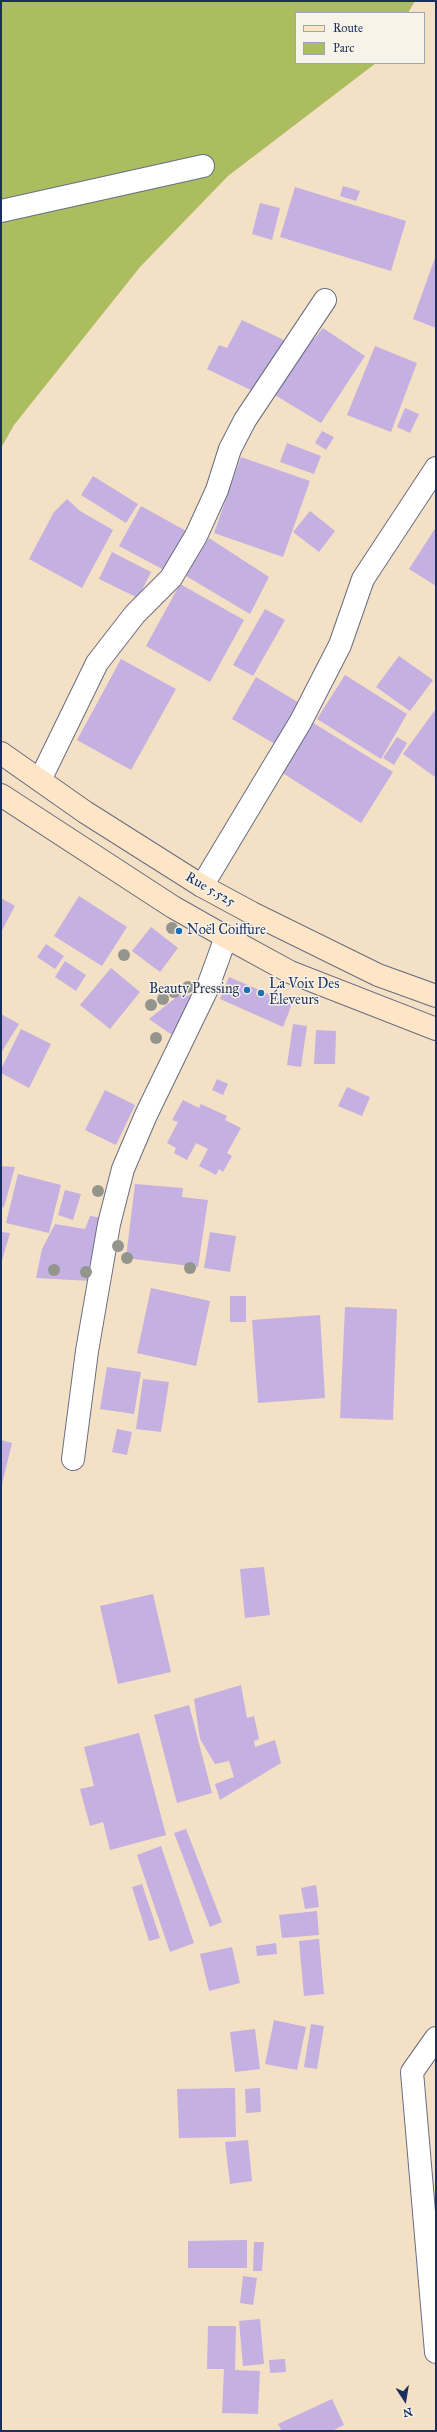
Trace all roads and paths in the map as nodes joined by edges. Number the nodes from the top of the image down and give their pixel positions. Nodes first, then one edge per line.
1 (202, 166) dead end
2 (1, 211) edge
3 (324, 300) dead end
4 (436, 468) edge
5 (1, 753) edge
6 (40, 780) junction
7 (1, 795) edge
8 (202, 886) junction
9 (226, 938) junction
10 (436, 996) edge
11 (436, 1029) edge
12 (73, 1459) dead end
13 (436, 2038) edge
14 (436, 2352) edge

1 - 2 street
3 - 6 street
4 - 8 street
5 - 6 street, Rue 5.525
6 - 8 street, Rue 5.525
7 - 9 street
8 - 10 street, Rue 5.525
9 - 11 street
9 - 12 street
13 - 14 street

